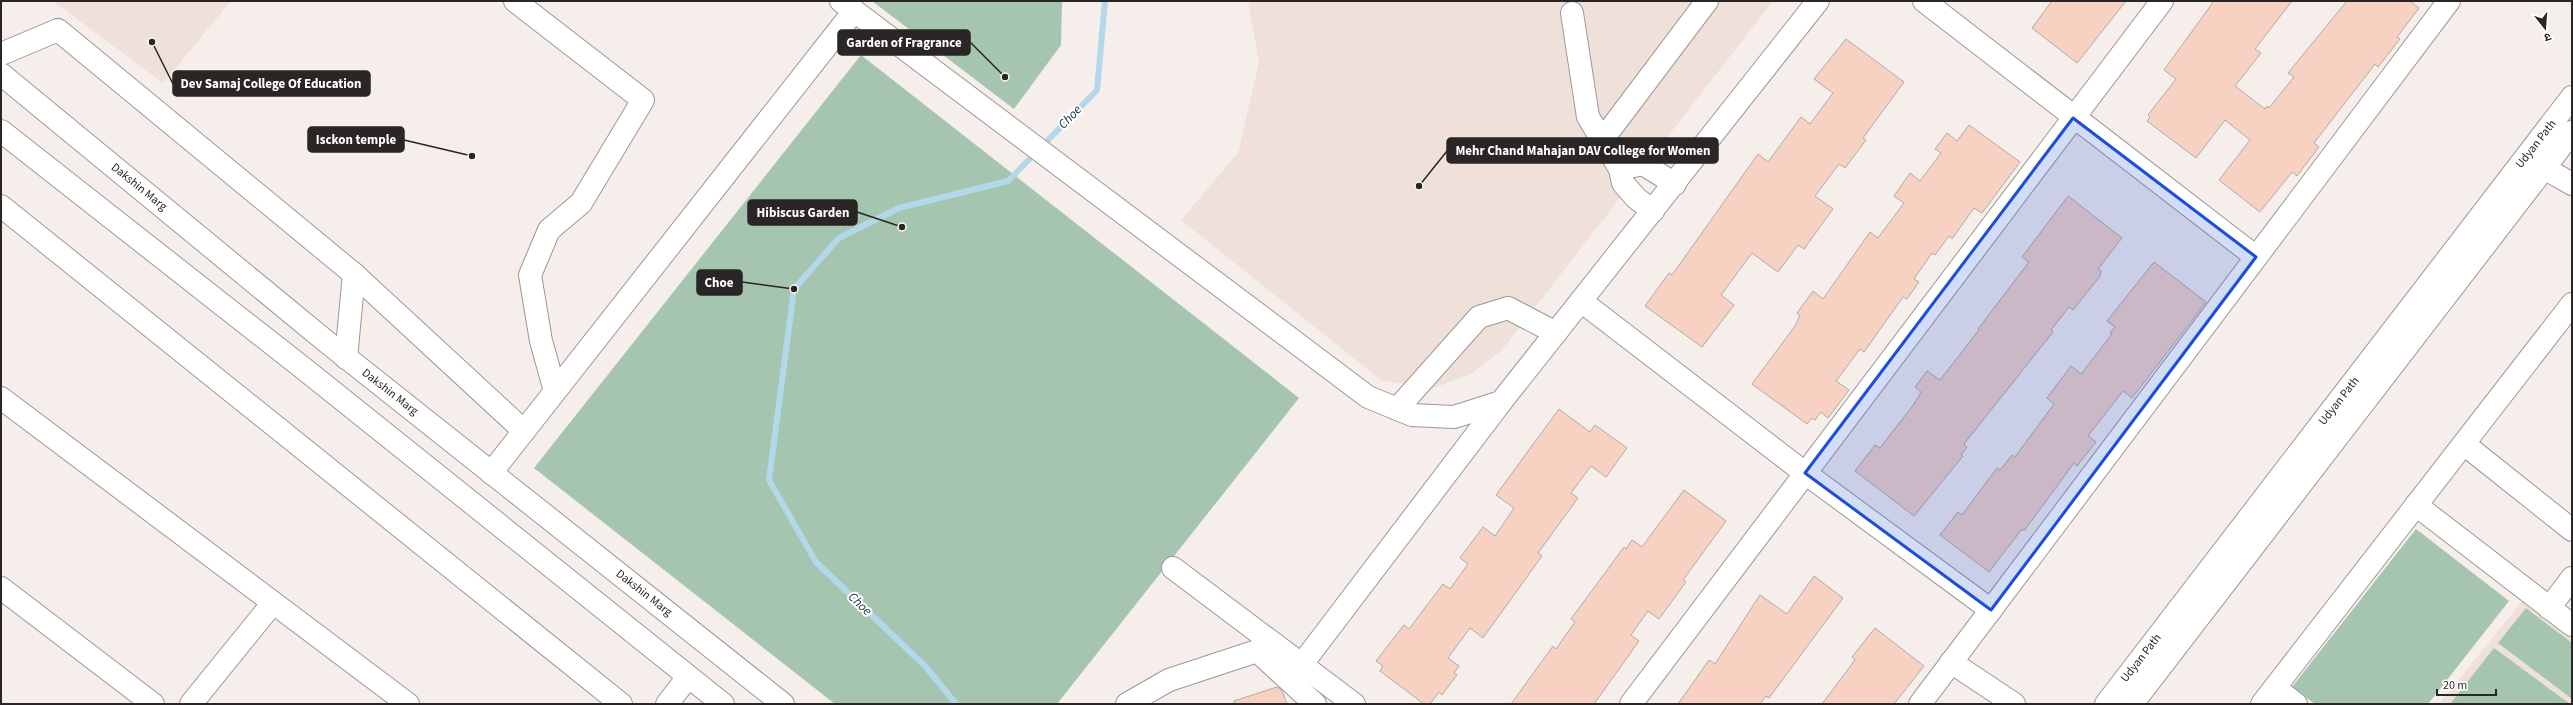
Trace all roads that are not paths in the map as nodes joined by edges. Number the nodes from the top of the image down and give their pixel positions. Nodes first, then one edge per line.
1 (515, 1) edge
2 (1707, 1) edge
3 (1818, 1) edge
4 (1924, 1) edge
5 (2162, 1) edge
6 (2449, 1) edge
7 (847, 6) edge
8 (1572, 13) dead end
9 (1, 54) edge
10 (1, 74) edge
11 (2572, 98) edge
12 (2073, 118) junction
13 (1, 131) edge
14 (2572, 132) edge
15 (1603, 139) junction
16 (2544, 168) junction
17 (1620, 169) junction
18 (1675, 184) junction
19 (2572, 184) edge
20 (1, 206) edge
21 (1653, 211) junction
22 (2256, 257) junction
23 (354, 274) junction
24 (1581, 301) junction
25 (2572, 304) edge
26 (1556, 332) junction
27 (346, 358) junction
28 (556, 391) junction
29 (1, 398) edge
30 (1501, 402) junction
31 (1397, 409) junction
32 (524, 431) junction
33 (2464, 444) junction
34 (491, 473) junction
35 (1805, 473) junction
36 (2416, 505) junction
37 (2572, 530) edge
38 (1173, 568) dead end
39 (2572, 578) edge
40 (1, 588) edge
41 (272, 604) junction
42 (2549, 608) junction
43 (1991, 610) junction
44 (2572, 625) edge
45 (1951, 662) junction
46 (1302, 664) junction
47 (688, 676) junction
48 (2269, 696) edge
49 (153, 704) edge
50 (191, 704) edge
51 (408, 704) edge
52 (621, 704) edge
53 (667, 704) edge
54 (723, 704) edge
55 (783, 704) edge
56 (1127, 704) edge
57 (1315, 704) edge
58 (1354, 704) edge
59 (1631, 704) edge
60 (1920, 704) edge
61 (2014, 704) edge
62 (2106, 704) edge
63 (2132, 704) edge
64 (2296, 704) edge

1 - 28 street
2 - 15 street
3 - 18 street
4 - 12 street
5 - 12 street
6 - 22 street
7 - 28 street
7 - 31 street
8 - 15 street
9 - 23 street
10 - 27 street, Dakshin Marg
11 - 62 street, Udyan Path
12 - 22 street
12 - 35 street
13 - 47 street
14 - 16 street, Udyan Path
15 - 17 street
16 - 19 street
16 - 63 street, Udyan Path
17 - 18 street
17 - 21 street
18 - 21 street
20 - 52 street
21 - 24 street
22 - 43 street
23 - 27 street
23 - 32 street
24 - 26 street
24 - 35 street
25 - 33 street
26 - 30 street
26 - 31 street
27 - 34 street, Dakshin Marg
28 - 32 street
29 - 41 street
30 - 31 street
30 - 46 street
32 - 34 street
33 - 36 street
33 - 37 street
34 - 55 street, Dakshin Marg
35 - 43 street
35 - 59 street
36 - 42 street
36 - 48 street
38 - 46 street
39 - 42 street
40 - 49 street
41 - 50 street
41 - 51 street
42 - 44 street
43 - 45 street
45 - 60 street
45 - 61 street
46 - 58 street
47 - 53 street
47 - 54 street
48 - 64 street
56 - 57 street

